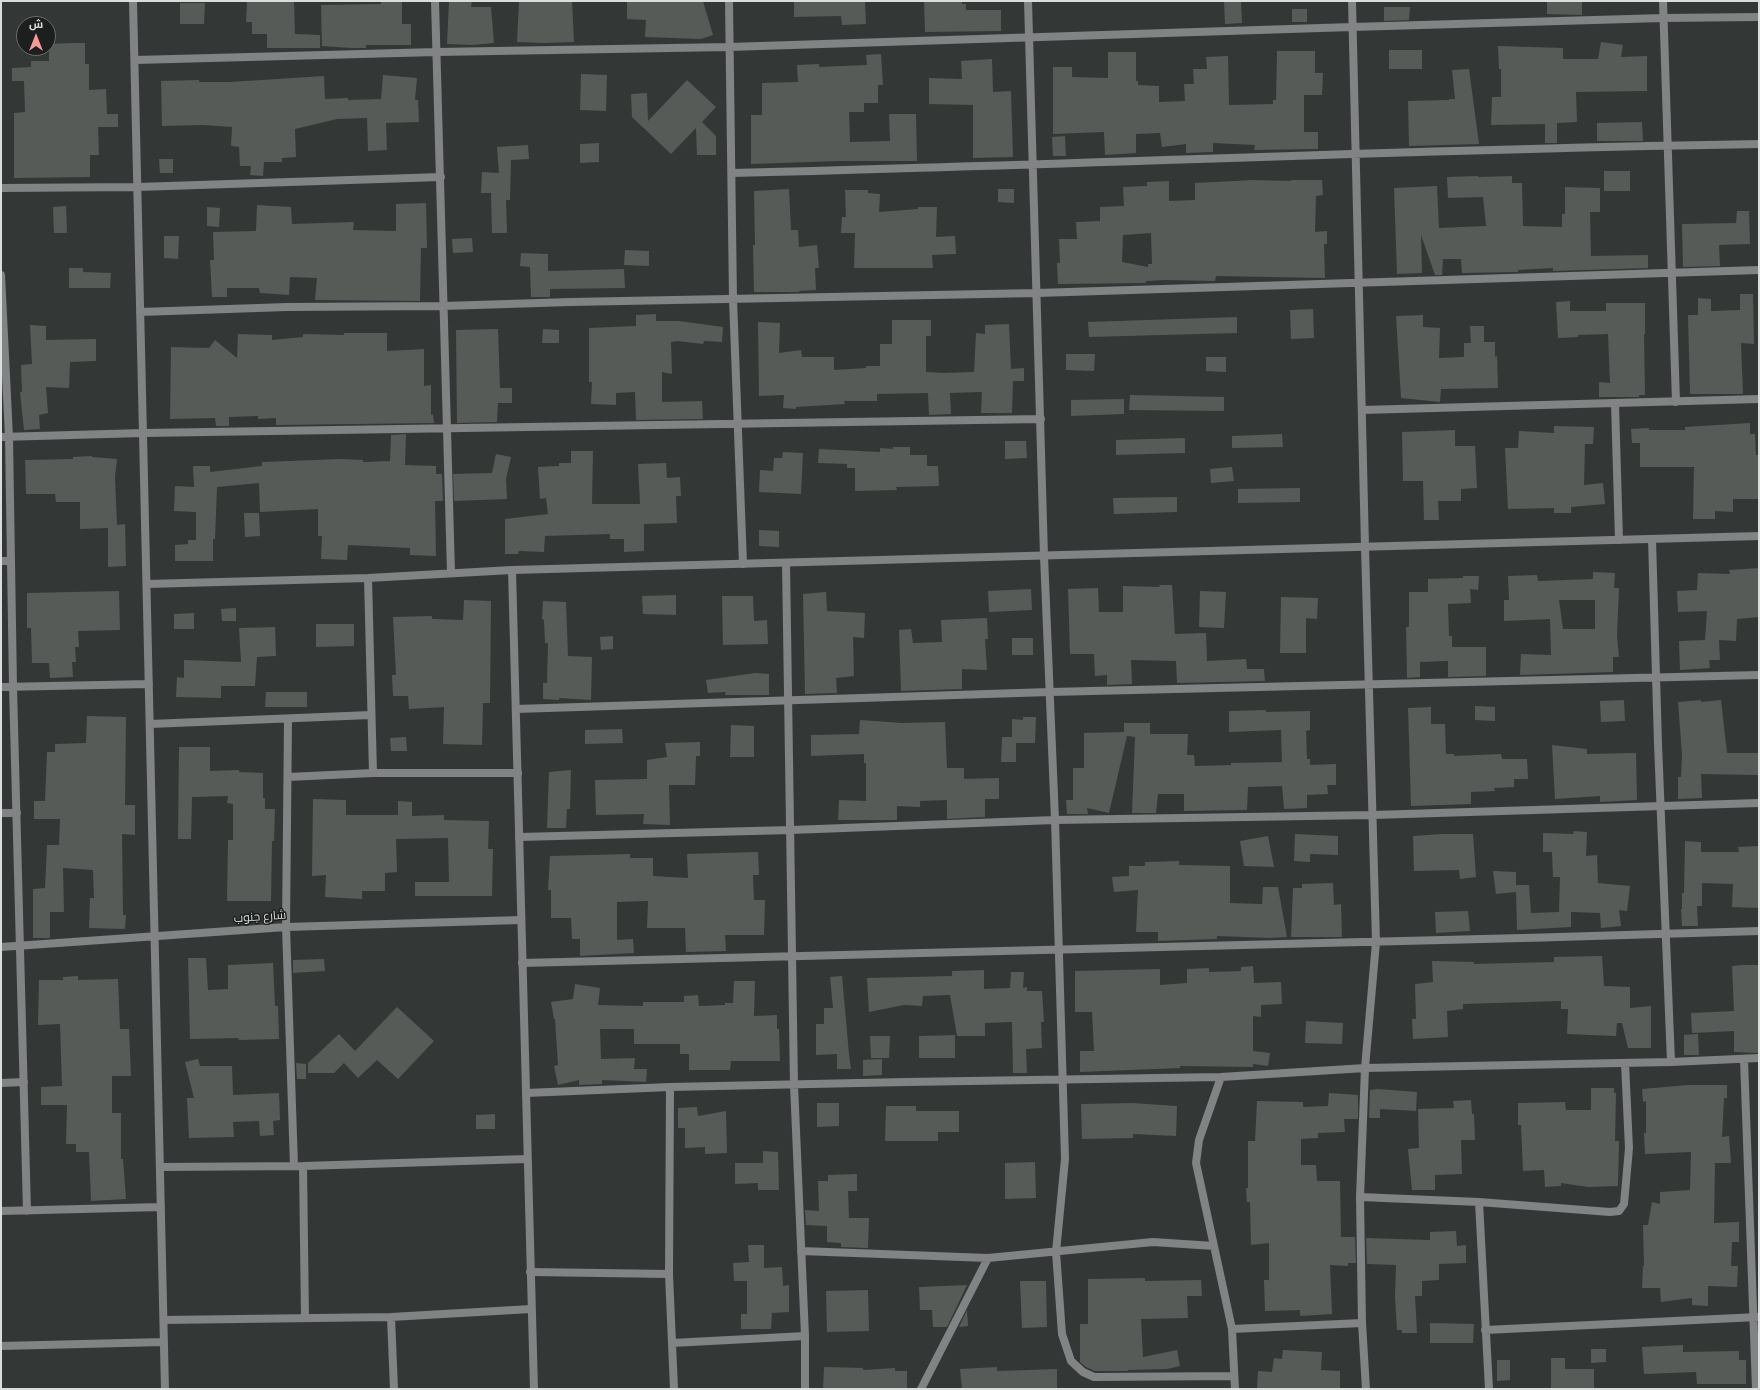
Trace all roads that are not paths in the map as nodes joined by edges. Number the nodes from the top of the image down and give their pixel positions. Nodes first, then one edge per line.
1 (133, 1) edge
2 (435, 1) edge
3 (729, 1) edge
4 (1028, 1) edge
5 (1352, 1) edge
6 (1663, 1) edge
7 (1759, 17) edge
8 (1663, 18) junction
9 (1352, 27) junction
10 (1029, 37) junction
11 (729, 47) junction
12 (437, 52) junction
13 (135, 60) junction
14 (1759, 144) edge
15 (1668, 146) junction
16 (1355, 153) junction
17 (1034, 164) junction
18 (732, 173) junction
19 (441, 177) junction
20 (138, 187) junction
21 (1, 188) edge
22 (1759, 270) edge
23 (1672, 272) junction
24 (1, 275) edge
25 (1358, 283) junction
26 (1037, 293) junction
27 (733, 299) junction
28 (443, 306) junction
29 (2, 310) edge
30 (140, 312) junction
31 (1759, 399) edge
32 (1676, 402) junction
33 (1615, 404) junction
34 (1362, 410) junction
35 (1041, 419) junction
36 (738, 424) junction
37 (446, 428) junction
38 (143, 433) junction
39 (5, 437) edge
40 (1759, 536) edge
41 (1652, 539) junction
42 (1620, 540) junction
43 (1365, 547) junction
44 (1044, 556) junction
45 (1, 561) edge
46 (11, 561) junction
47 (786, 563) junction
48 (743, 564) junction
49 (512, 570) junction
50 (451, 573) junction
51 (368, 578) junction
52 (146, 584) junction
53 (1759, 675) edge
54 (1657, 678) junction
55 (149, 684) junction
56 (1369, 685) junction
57 (1, 687) edge
58 (13, 687) junction
59 (1050, 692) junction
60 (787, 701) junction
61 (516, 709) junction
62 (371, 715) junction
63 (288, 720) junction
64 (150, 724) junction
65 (373, 773) junction
66 (518, 773) junction
67 (288, 777) junction
68 (1759, 803) edge
69 (1661, 806) junction
70 (1, 813) edge
71 (16, 813) junction
72 (1373, 815) junction
73 (1055, 820) junction
74 (791, 830) junction
75 (519, 837) junction
76 (521, 920) junction
77 (286, 927) junction
78 (1759, 931) edge
79 (1666, 934) junction
80 (155, 936) junction
81 (1376, 942) junction
82 (1, 947) edge
83 (20, 947) junction
84 (1059, 948) junction
85 (792, 955) junction
86 (522, 963) junction
87 (1759, 1058) edge
88 (1744, 1059) junction
89 (1672, 1062) junction
90 (1624, 1063) junction
91 (1365, 1068) junction
92 (1221, 1077) junction
93 (1062, 1081) junction
94 (24, 1082) junction
95 (1, 1083) edge
96 (794, 1085) junction
97 (670, 1087) junction
98 (526, 1093) junction
99 (528, 1159) junction
100 (294, 1166) junction
101 (303, 1166) junction
102 (160, 1167) junction
103 (1360, 1197) junction
104 (1479, 1202) junction
105 (161, 1206) junction
106 (1, 1211) edge
107 (27, 1211) junction
108 (1214, 1246) junction
109 (801, 1251) junction
110 (1056, 1252) junction
111 (988, 1258) junction
112 (530, 1272) junction
113 (669, 1274) junction
114 (532, 1309) junction
115 (391, 1317) junction
116 (1756, 1317) edge
117 (305, 1318) junction
118 (164, 1320) junction
119 (1362, 1323) junction
120 (1232, 1329) junction
121 (1486, 1330) junction
122 (805, 1336) junction
123 (164, 1342) junction
124 (672, 1343) junction
125 (1, 1346) edge
126 (1234, 1376) junction
127 (165, 1389) edge
128 (394, 1389) edge
129 (534, 1389) edge
130 (674, 1389) edge
131 (804, 1389) edge
132 (921, 1389) edge
133 (1235, 1389) edge
134 (1366, 1389) edge
135 (1489, 1389) edge
136 (1756, 1389) edge

1 - 13 street
2 - 12 street
3 - 11 street
4 - 10 street
5 - 9 street
6 - 8 street
7 - 8 street
8 - 9 street
8 - 15 street
9 - 10 street
9 - 16 street
10 - 11 street
10 - 17 street
11 - 12 street
11 - 18 street
12 - 13 street
12 - 19 street
13 - 20 street
14 - 15 street
15 - 16 street
15 - 23 street
16 - 17 street
16 - 25 street
17 - 18 street
17 - 26 street
18 - 27 street
19 - 20 street
19 - 28 street
20 - 21 street
20 - 30 street
22 - 23 street
23 - 25 street
23 - 32 street
24 - 29 street
25 - 26 street
25 - 34 street
26 - 27 street
26 - 35 street
27 - 28 street
27 - 36 street
28 - 30 street
28 - 37 street
29 - 39 street
30 - 38 street
31 - 32 street
32 - 33 street
33 - 34 street
33 - 42 street
34 - 43 street
35 - 36 street
35 - 44 street
36 - 37 street
36 - 48 street
37 - 38 street
37 - 50 street
38 - 39 street
38 - 52 street
39 - 46 street
40 - 41 street
41 - 42 street
41 - 54 street
42 - 43 street
43 - 44 street
43 - 56 street
44 - 47 street
44 - 59 street
45 - 46 street
46 - 58 street
47 - 48 street
47 - 60 street
48 - 49 street
49 - 50 street
49 - 61 street
50 - 51 street
51 - 52 street
51 - 62 street
52 - 55 street
53 - 54 street
54 - 56 street
54 - 69 street
55 - 58 street
55 - 64 street
56 - 59 street
56 - 72 street
57 - 58 street
58 - 71 street
59 - 60 street
59 - 73 street
60 - 61 street
60 - 74 street
61 - 66 street
62 - 63 street
62 - 65 street
63 - 64 street
63 - 67 street
64 - 80 street
65 - 66 street
65 - 67 street
66 - 75 street
67 - 77 street
68 - 69 street
69 - 72 street
69 - 79 street
70 - 71 street
71 - 83 street
72 - 73 street
72 - 81 street
73 - 74 street
73 - 84 street
74 - 75 street
74 - 85 street
75 - 76 street
76 - 77 street, شارع جنوب
76 - 86 street
77 - 80 street, شارع جنوب
77 - 100 street
78 - 79 street
79 - 81 street
79 - 89 street
80 - 83 street, شارع جنوب
80 - 102 street
81 - 84 street
81 - 91 street
82 - 83 street, شارع جنوب
83 - 94 street
84 - 85 street
84 - 93 street
85 - 86 street
85 - 96 street
86 - 98 street
87 - 88 street
88 - 89 street
88 - 116 street
89 - 90 street
90 - 91 street
90 - 104 street
91 - 92 street
91 - 103 street
92 - 93 street
92 - 108 street
93 - 96 street
93 - 110 street
94 - 95 street
94 - 107 street
96 - 97 street
96 - 109 street
97 - 98 street
97 - 113 street
98 - 99 street
99 - 101 street
99 - 112 street
100 - 101 street
100 - 102 street
101 - 117 street
102 - 105 street
103 - 104 street
103 - 119 street
104 - 121 street
105 - 107 street
105 - 118 street
106 - 107 street
108 - 110 street
108 - 120 street
109 - 111 street
109 - 122 street
110 - 111 street
110 - 126 street
111 - 132 street
112 - 113 street
112 - 114 street
113 - 124 street
114 - 115 street
114 - 129 street
115 - 117 street
115 - 128 street
116 - 121 street
116 - 136 street
117 - 118 street
118 - 123 street
119 - 120 street
119 - 134 street
120 - 126 street
121 - 135 street
122 - 124 street
122 - 131 street
123 - 125 street
123 - 127 street
124 - 130 street
126 - 133 street

